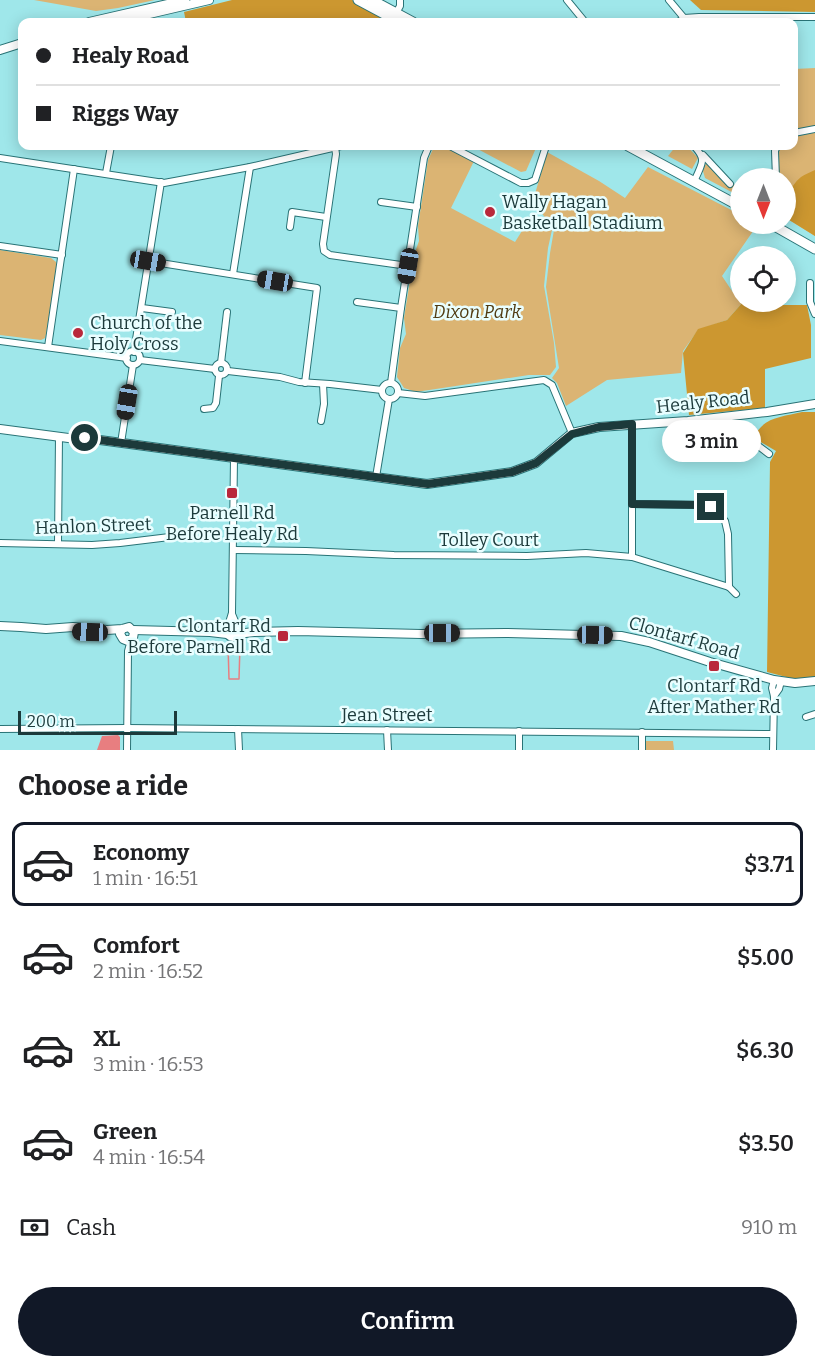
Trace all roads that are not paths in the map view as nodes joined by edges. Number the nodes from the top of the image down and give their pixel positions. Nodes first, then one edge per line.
1 (185, 0) edge
2 (209, 0) edge
3 (358, 0) edge
4 (372, 0) edge
5 (400, 0) edge
6 (567, 0) edge
7 (669, 0) edge
8 (396, 13) junction
9 (815, 17) edge
10 (130, 18) edge
11 (392, 18) edge
12 (406, 18) edge
13 (582, 18) edge
14 (680, 18) edge
15 (770, 18) edge
16 (18, 42) edge
17 (0, 48) edge
18 (815, 129) edge
19 (798, 132) edge
20 (110, 150) edge
21 (320, 150) edge
22 (337, 150) edge
23 (427, 150) edge
24 (458, 150) edge
25 (545, 150) edge
26 (635, 150) edge
27 (698, 150) edge
28 (775, 150) edge
29 (702, 155) junction
30 (0, 158) edge
31 (250, 166) junction
32 (776, 168) edge
33 (74, 169) junction
34 (106, 173) junction
35 (161, 182) junction
36 (694, 182) junction
37 (730, 184) dead end
38 (730, 201) edge
39 (381, 202) dead end
40 (417, 207) junction
41 (326, 217) junction
42 (290, 227) dead end
43 (790, 234) edge
44 (0, 246) edge
45 (815, 249) edge
46 (62, 255) junction
47 (148, 261) junction
48 (408, 266) junction
49 (233, 274) junction
50 (810, 283) dead end
51 (357, 302) dead end
52 (142, 308) junction
53 (401, 308) junction
54 (172, 312) dead end
55 (227, 312) dead end
56 (815, 314) edge
57 (0, 341) edge
58 (48, 347) junction
59 (134, 352) junction
60 (127, 358) junction
61 (140, 360) junction
62 (221, 363) junction
63 (133, 365) junction
64 (215, 369) junction
65 (228, 370) junction
66 (219, 376) junction
67 (305, 383) junction
68 (391, 383) junction
69 (323, 384) junction
70 (382, 390) junction
71 (398, 393) junction
72 (389, 399) junction
73 (815, 404) edge
74 (204, 409) dead end
75 (728, 417) junction
76 (321, 421) dead end
77 (632, 424) junction
78 (0, 429) edge
79 (572, 434) junction
80 (59, 436) junction
81 (121, 443) junction
82 (769, 454) dead end
83 (234, 458) junction
84 (376, 477) junction
85 (632, 504) junction
86 (186, 535) dead end
87 (0, 543) edge
88 (58, 544) junction
89 (234, 550) junction
90 (632, 557) junction
91 (729, 587) junction
92 (736, 594) dead end
93 (0, 626) edge
94 (232, 629) junction
95 (0, 632) edge
96 (127, 635) junction
97 (777, 681) junction
98 (815, 681) edge
99 (815, 714) edge
100 (806, 717) dead end
101 (127, 728) junction
102 (0, 729) edge
103 (238, 729) junction
104 (387, 730) junction
105 (519, 731) junction
106 (642, 732) junction
107 (773, 734) junction
108 (127, 750) edge
109 (239, 750) edge
110 (388, 750) edge
111 (519, 750) edge
112 (642, 750) edge
113 (773, 750) edge

1 - 10 street
2 - 10 street
3 - 11 main road
4 - 8 main road
5 - 8 street
6 - 13 street
7 - 14 street
8 - 12 main road
9 - 15 street
16 - 17 street
18 - 19 street
20 - 34 street
21 - 31 street
22 - 41 street
23 - 40 street
24 - 25 street
26 - 36 main road
27 - 29 street
28 - 32 street
29 - 36 street
29 - 37 street
30 - 33 street
31 - 35 street
31 - 49 street
33 - 34 street
33 - 46 street
34 - 35 street
35 - 47 street
36 - 38 main road
39 - 40 street
40 - 48 street
41 - 42 street
41 - 48 street
43 - 45 main road
44 - 46 street
46 - 58 street
47 - 49 street
47 - 52 street
48 - 53 street
49 - 67 street
50 - 56 street
51 - 53 street
52 - 54 street
52 - 59 street
53 - 68 street
55 - 62 street
57 - 58 street
58 - 60 street
59 - 60 street
59 - 61 street
60 - 63 street
61 - 63 street
61 - 64 street
62 - 64 street
62 - 65 street
63 - 81 street
64 - 66 street
65 - 66 street
65 - 67 street
66 - 74 street
67 - 69 street
68 - 70 street
68 - 71 street
69 - 70 street
69 - 76 street
70 - 72 street
71 - 72 street
71 - 79 street
72 - 84 street
73 - 75 street, Healy Road
75 - 77 street, Healy Road
75 - 82 street
77 - 79 street, Healy Road
77 - 85 street
78 - 80 street, Healy Road
79 - 84 street, Healy Road
80 - 81 street, Healy Road
80 - 88 street
81 - 83 street, Healy Road
83 - 84 street, Healy Road
83 - 89 street
85 - 90 street
85 - 91 street
86 - 88 street, Hanlon Street
87 - 88 street, Hanlon Street
89 - 90 street, Tolley Court
89 - 94 street
90 - 91 street, Tolley Court
91 - 92 street, Tolley Court
93 - 96 street, Clontarf Road
94 - 96 street, Clontarf Road
94 - 97 street, Clontarf Road
95 - 96 street, Clontarf Road
96 - 101 street
97 - 98 street, Clontarf Road
97 - 107 street
99 - 100 street
101 - 102 street, Jean Street
101 - 103 street, Jean Street
101 - 108 street
103 - 104 street, Jean Street
103 - 109 street
104 - 105 street, Jean Street
104 - 110 street
105 - 106 street, Jean Street
105 - 111 street
106 - 107 street, Jean Street
106 - 112 street
107 - 113 street

